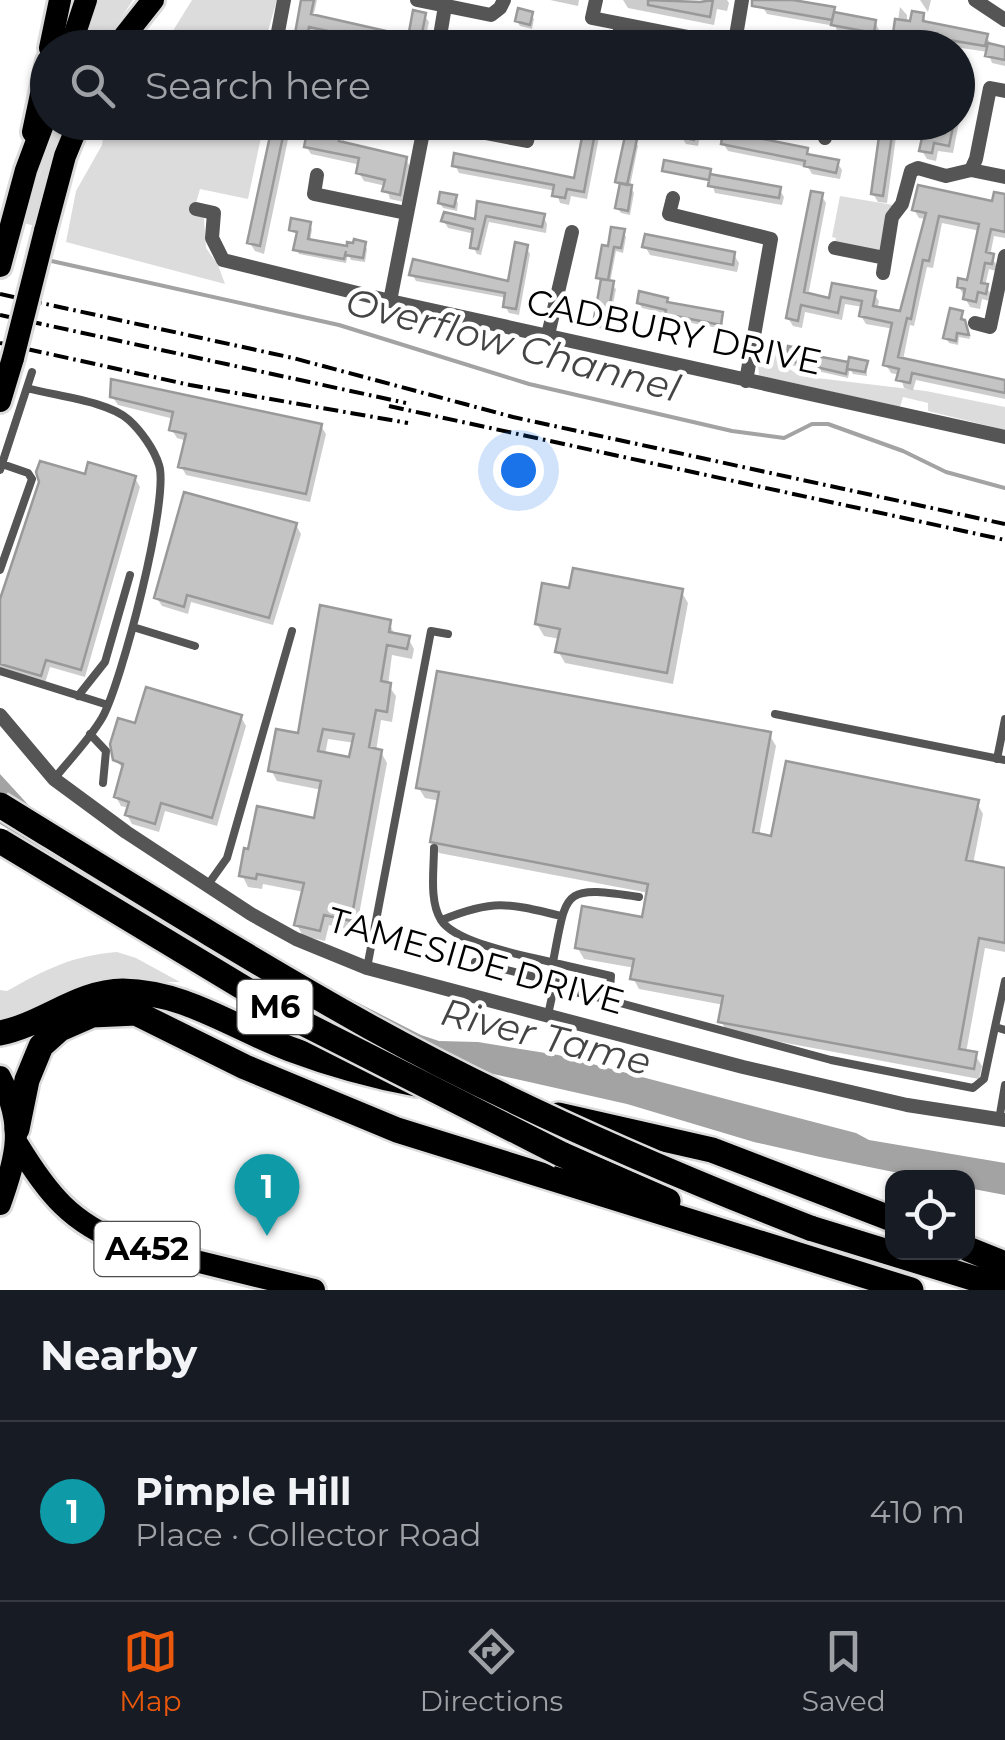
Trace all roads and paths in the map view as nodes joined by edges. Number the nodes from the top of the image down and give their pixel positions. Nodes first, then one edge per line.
1 (60, 0) edge
2 (86, 0) edge
3 (153, 0) edge
4 (284, 0) edge
5 (416, 0) edge
6 (504, 0) edge
7 (596, 0) edge
8 (742, 0) edge
9 (975, 0) edge
10 (445, 6) junction
11 (1005, 20) edge
12 (622, 24) junction
13 (54, 30) edge
14 (76, 30) edge
15 (129, 30) edge
16 (278, 30) edge
17 (441, 30) edge
18 (621, 30) edge
19 (651, 30) edge
20 (737, 30) edge
21 (998, 90) edge
22 (32, 140) edge
23 (37, 140) edge
24 (71, 140) edge
25 (422, 140) edge
26 (26, 170) junction
27 (970, 170) junction
28 (317, 176) dead end
29 (1005, 177) edge
30 (673, 198) dead end
31 (196, 209) dead end
32 (406, 213) junction
33 (572, 232) dead end
34 (834, 248) dead end
35 (1005, 256) edge
36 (0, 266) edge
37 (390, 302) junction
38 (975, 323) dead end
39 (548, 335) junction
40 (32, 372) dead end
41 (746, 381) junction
42 (27, 388) junction
43 (0, 401) edge
44 (1005, 437) edge
45 (1, 467) edge
46 (0, 570) edge
47 (130, 575) dead end
48 (133, 627) junction
49 (292, 631) dead end
50 (448, 634) dead end
51 (195, 646) dead end
52 (0, 670) edge
53 (78, 696) junction
54 (108, 705) junction
55 (775, 714) dead end
56 (0, 715) edge
57 (1005, 720) edge
58 (90, 734) junction
59 (1001, 760) edge
60 (54, 778) junction
61 (103, 783) dead end
62 (0, 806) edge
63 (0, 841) edge
64 (434, 848) dead end
65 (207, 886) junction
66 (639, 897) dead end
67 (561, 916) junction
68 (442, 920) junction
69 (475, 962) dead end
70 (556, 963) junction
71 (367, 968) junction
72 (1005, 981) edge
73 (556, 982) junction
74 (571, 991) dead end
75 (609, 1000) junction
76 (548, 1015) junction
77 (1000, 1028) edge
78 (0, 1033) edge
79 (0, 1077) edge
80 (1005, 1085) edge
81 (1002, 1120) edge
82 (18, 1137) junction
83 (0, 1204) edge
84 (885, 1216) edge
85 (975, 1252) edge
86 (1005, 1264) edge
87 (1005, 1288) edge
88 (314, 1290) edge
89 (912, 1290) edge

1 - 13 main road
2 - 14 main road
3 - 15 main road
4 - 16 street
5 - 10 street
6 - 10 street
7 - 12 street
8 - 20 street
9 - 11 street
10 - 17 street
12 - 18 street
12 - 19 street
21 - 27 street
22 - 26 main road
23 - 26 main road
24 - 43 main road, bridge
25 - 32 street
26 - 36 main road
27 - 29 street
27 - 34 street
28 - 32 street
30 - 41 street
31 - 37 street, CADBURY DRIVE
32 - 37 street
33 - 39 street
35 - 38 street
37 - 39 street, CADBURY DRIVE
39 - 41 street, CADBURY DRIVE
40 - 42 lane
41 - 44 street, CADBURY DRIVE
42 - 45 lane
42 - 48 lane
45 - 46 lane
47 - 53 lane
48 - 51 lane
48 - 54 lane
49 - 65 lane
50 - 71 lane
52 - 53 lane
53 - 54 lane
54 - 58 lane
55 - 59 lane
56 - 60 street, TAMESIDE DRIVE
57 - 59 lane
58 - 60 lane
58 - 61 lane
60 - 65 street, TAMESIDE DRIVE
62 - 87 highway, M6, bridge
63 - 89 highway, M6, bridge
64 - 68 lane
65 - 71 street, TAMESIDE DRIVE
66 - 67 lane
67 - 68 lane
67 - 70 lane
68 - 70 lane
69 - 73 lane
70 - 73 lane
70 - 75 lane
71 - 76 street, TAMESIDE DRIVE
72 - 77 lane
73 - 76 lane
74 - 75 lane
75 - 77 lane
76 - 81 street, TAMESIDE DRIVE
78 - 84 highway
79 - 82 main road
80 - 81 lane
82 - 83 main road
82 - 88 main road, A452
82 - 89 highway
85 - 86 highway

